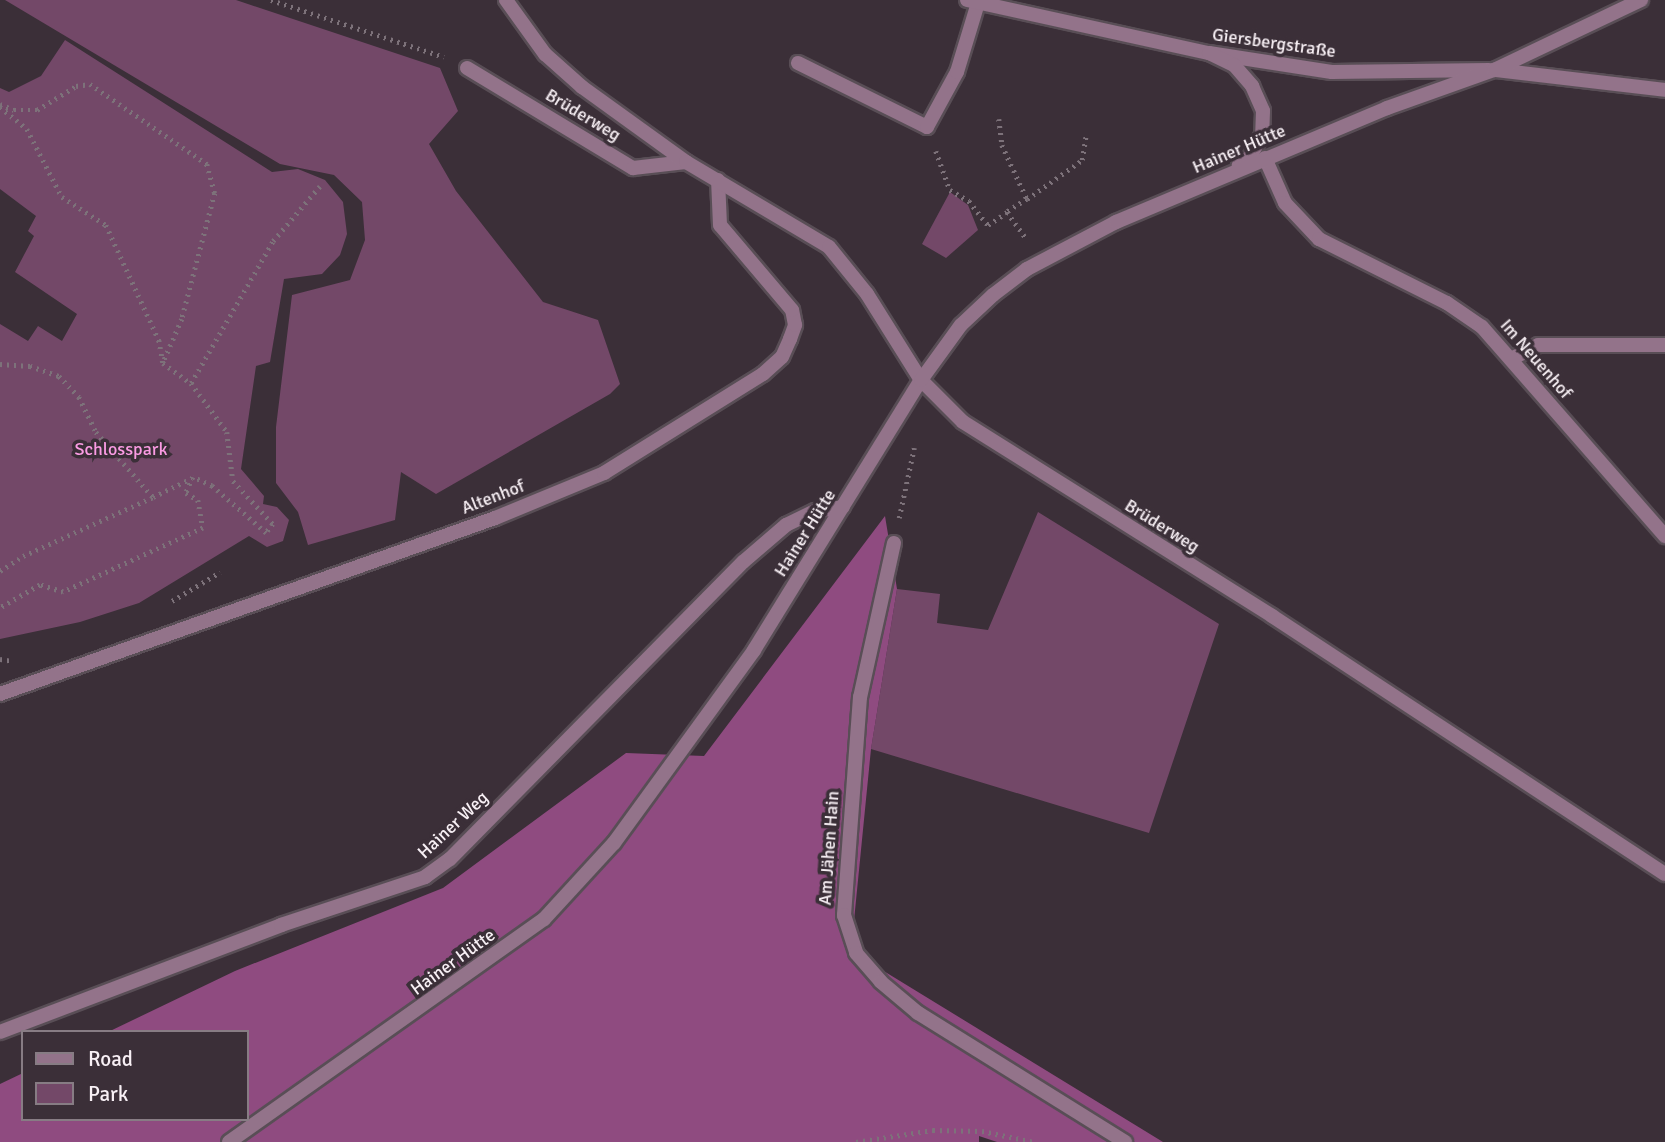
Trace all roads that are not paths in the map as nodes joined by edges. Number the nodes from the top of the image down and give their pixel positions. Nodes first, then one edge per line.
1 (506, 0) edge
2 (1641, 0) edge
3 (972, 2) edge
4 (1209, 53) junction
5 (797, 63) dead end
6 (467, 68) road end
7 (1494, 70) junction
8 (1665, 90) edge
9 (1265, 158) junction
10 (686, 162) junction
11 (1226, 174) junction
12 (718, 180) junction
13 (1665, 345) edge
14 (1511, 359) junction
15 (921, 380) junction
16 (843, 507) junction
17 (1665, 536) edge
18 (894, 542) dead end
19 (0, 694) edge
20 (1665, 873) edge
21 (0, 1032) edge
22 (229, 1142) edge
23 (1125, 1142) edge

1 - 10 street, Brüderweg
2 - 7 street, Hainer Hütte
3 - 4 street, Giersbergstraße
3 - 5 street
4 - 7 street, Giersbergstraße
4 - 11 street
6 - 10 street, Brüderweg
7 - 8 street, Giersbergstraße
7 - 9 street, Hainer Hütte
9 - 11 street, Hainer Hütte
9 - 14 street, Im Neuenhof
10 - 12 street, Brüderweg
11 - 15 street, Hainer Hütte
12 - 15 street, Brüderweg
12 - 19 street, Altenhof
13 - 14 street
14 - 17 street, Im Neuenhof
15 - 16 street, Hainer Hütte
15 - 20 street, Brüderweg
16 - 21 street, Hainer Weg
16 - 22 street, Hainer Hütte
18 - 23 street, Am Jähen Hain

